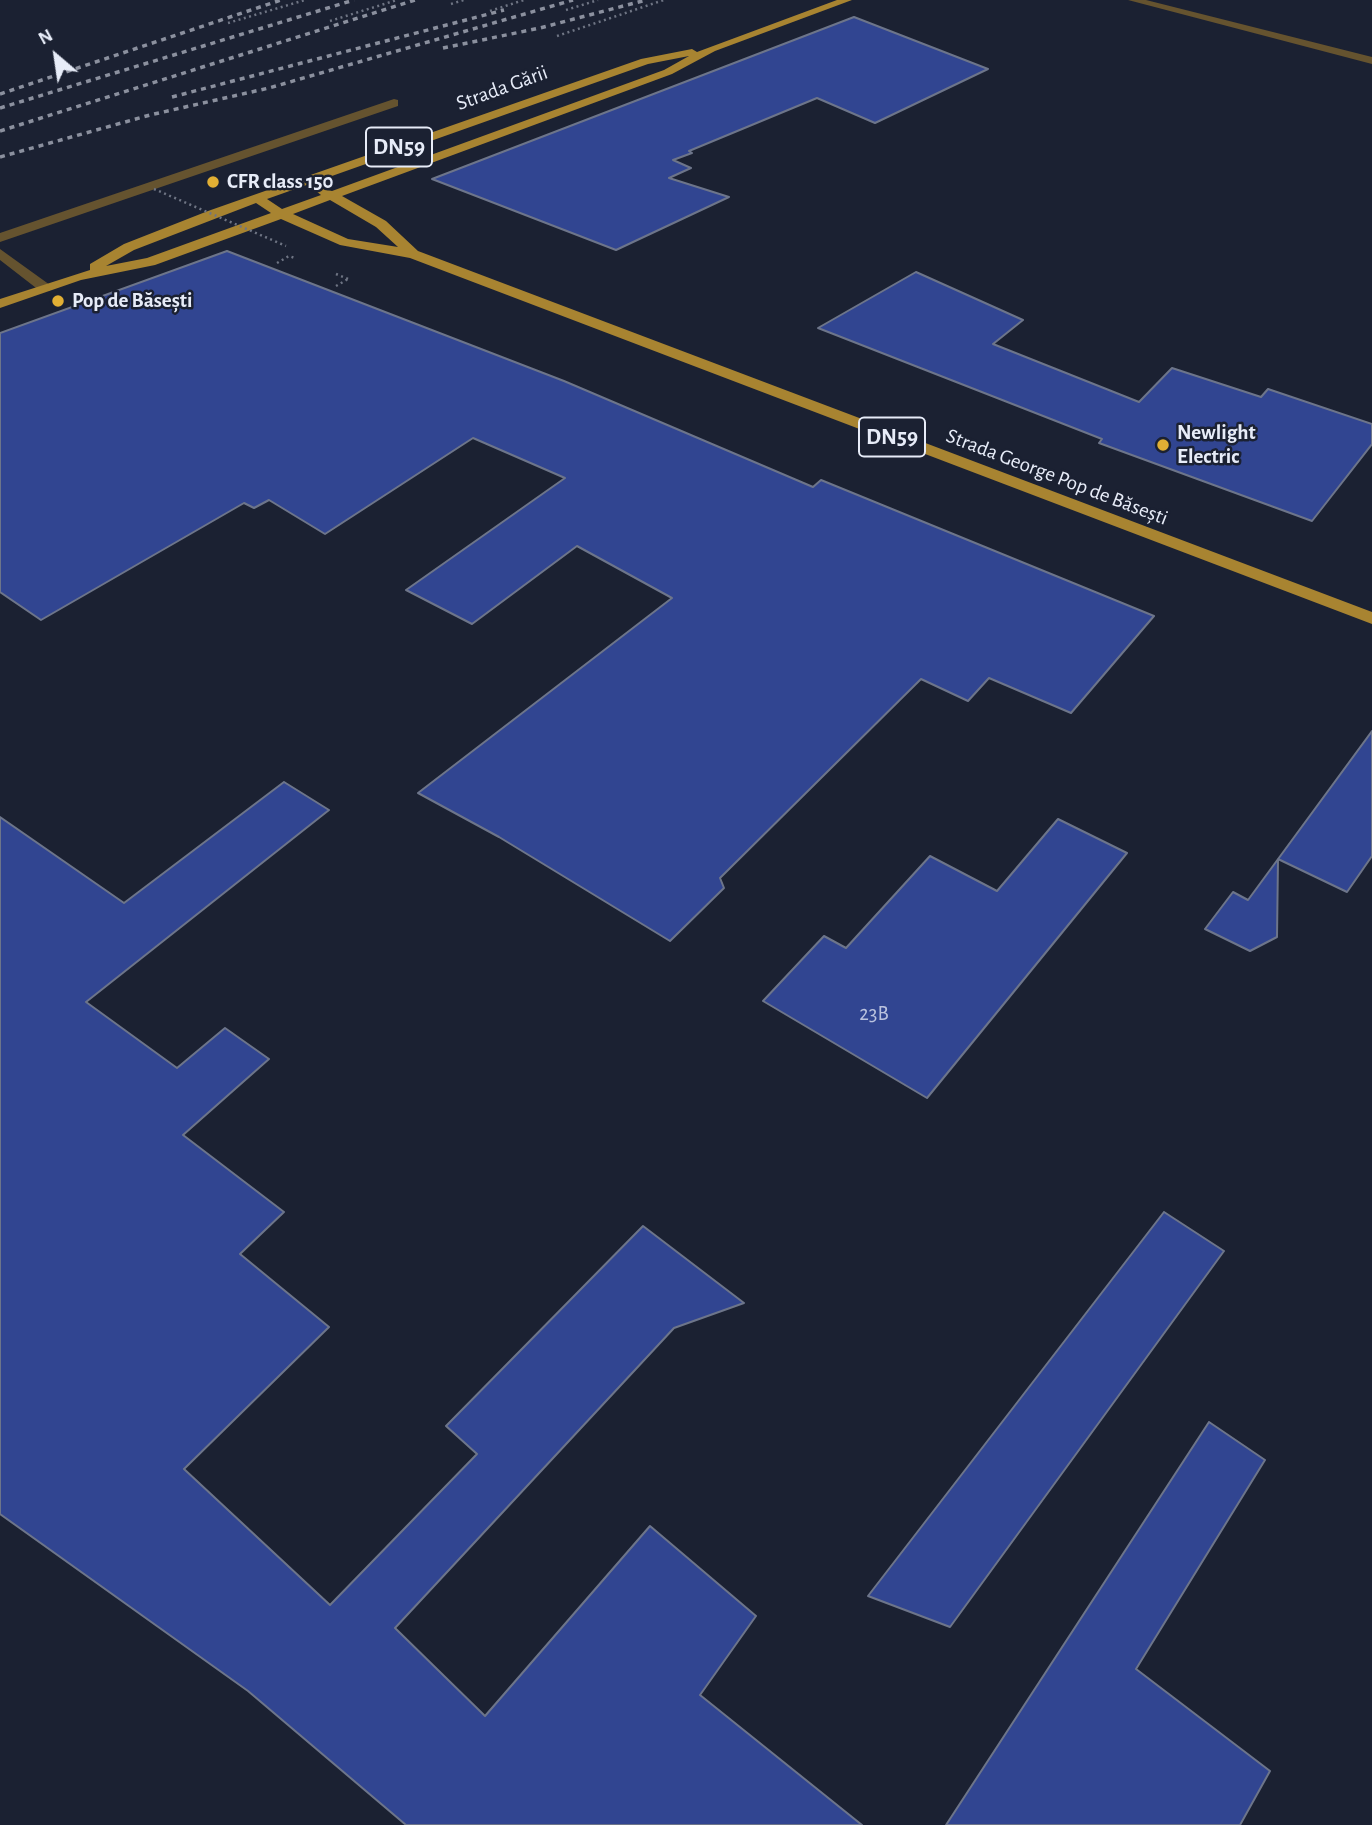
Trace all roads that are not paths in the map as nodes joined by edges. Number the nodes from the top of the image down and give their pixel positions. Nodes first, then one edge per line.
1 (847, 0) edge
2 (1133, 0) edge
3 (712, 49) junction
4 (1372, 61) edge
5 (394, 103) dead end
6 (306, 181) junction
7 (331, 195) junction
8 (257, 198) junction
9 (281, 214) junction
10 (0, 238) edge
11 (0, 253) edge
12 (413, 254) junction
13 (78, 276) junction
14 (46, 288) junction
15 (0, 304) edge
16 (1372, 618) edge

1 - 3 main road, Strada Gării / DN59
2 - 4 lane
3 - 6 main road, Strada Gării / DN59
3 - 7 main road, Strada Gării / DN59
5 - 10 lane
6 - 7 main road, Strada George Pop de Băsești / DN59
6 - 8 main road, Strada Gării / DN59
7 - 9 main road, Strada Gării / DN59
7 - 12 main road, Strada George Pop de Băsești / DN59
8 - 9 main road, Strada George Pop de Băsești / DN59
8 - 13 main road, Strada Gării
9 - 12 main road, Strada George Pop de Băsești / DN59
9 - 13 main road, Strada Gării
11 - 14 lane
12 - 16 main road, Strada George Pop de Băsești / DN59
13 - 14 main road, Strada Gării
14 - 15 main road, Strada Gării

